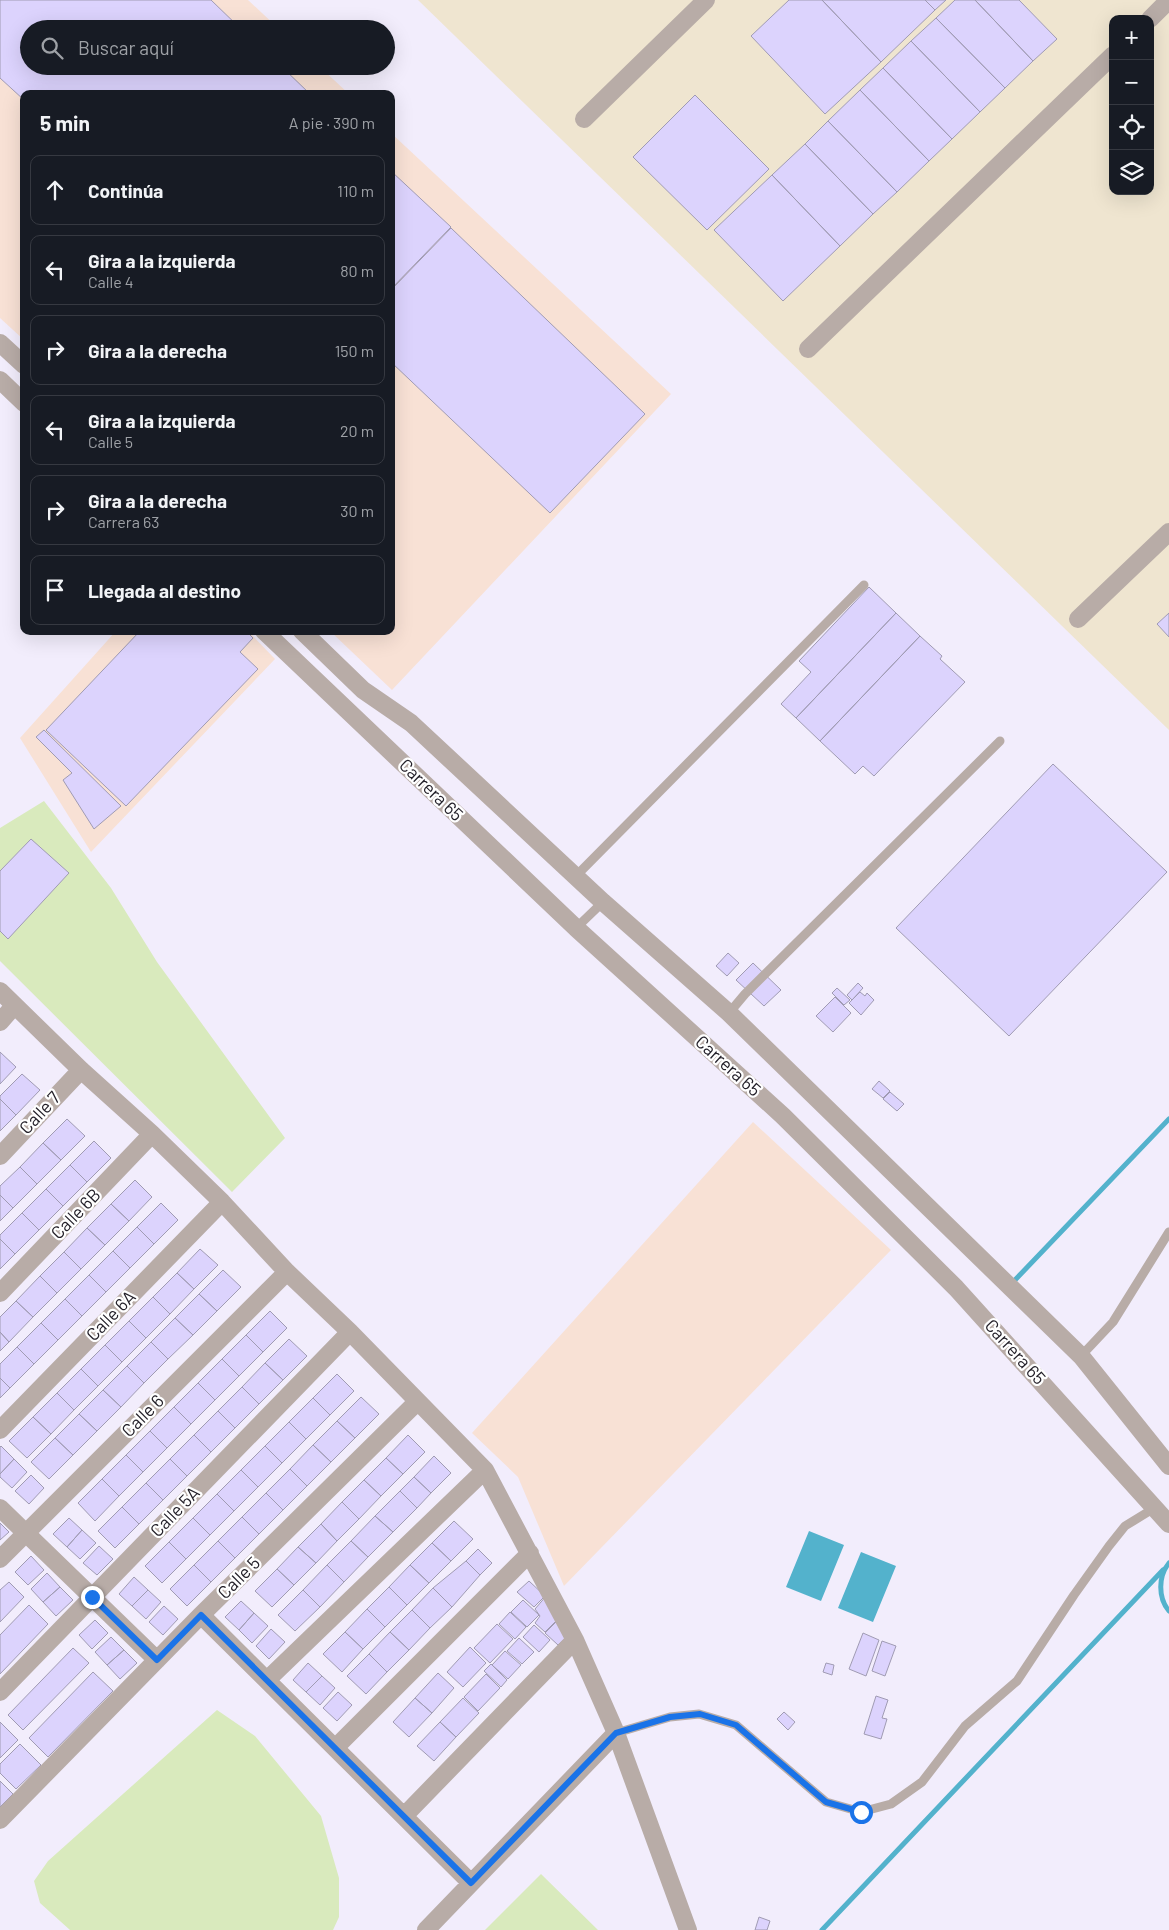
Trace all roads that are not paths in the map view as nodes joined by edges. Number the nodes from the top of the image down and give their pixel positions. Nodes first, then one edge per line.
1 (705, 0) edge
2 (1169, 0) edge
3 (1154, 15) edge
4 (1109, 59) edge
5 (584, 119) dead end
6 (0, 342) edge
7 (808, 349) dead end
8 (20, 361) edge
9 (0, 380) edge
10 (20, 399) edge
11 (1169, 532) edge
12 (864, 585) dead end
13 (1078, 620) dead end
14 (268, 635) edge
15 (306, 635) edge
16 (1000, 741) dead end
17 (576, 876) junction
18 (603, 902) junction
19 (576, 928) junction
20 (0, 991) edge
21 (14, 1006) junction
22 (729, 1013) junction
23 (0, 1022) edge
24 (81, 1070) junction
25 (152, 1134) junction
26 (0, 1156) edge
27 (222, 1202) junction
28 (1169, 1232) edge
29 (287, 1272) junction
30 (0, 1293) edge
31 (350, 1332) junction
32 (1081, 1356) junction
33 (417, 1402) junction
34 (0, 1430) edge
35 (1169, 1466) edge
36 (485, 1470) junction
37 (1156, 1507) junction
38 (0, 1508) edge
39 (1169, 1524) edge
40 (26, 1533) junction
41 (530, 1553) junction
42 (0, 1559) edge
43 (92, 1597) junction
44 (201, 1615) junction
45 (575, 1640) junction
46 (157, 1660) junction
47 (267, 1680) junction
48 (0, 1692) edge
49 (616, 1733) junction
50 (335, 1748) junction
51 (404, 1816) junction
52 (0, 1820) edge
53 (471, 1883) junction
54 (426, 1930) edge
55 (688, 1930) edge

1 - 5 street
2 - 3 street
4 - 7 street
6 - 8 street
9 - 10 street
11 - 13 street
12 - 17 lane
14 - 19 street, Carrera 65
15 - 17 street, Carrera 65
16 - 22 lane
17 - 18 street, Carrera 65
18 - 19 lane
18 - 22 street, Carrera 65
19 - 37 street, Carrera 65
20 - 21 street
21 - 23 street
21 - 24 street
22 - 32 street, Carrera 65
24 - 25 street
24 - 26 street, Calle 7
25 - 27 street
25 - 30 street, Calle 6B
27 - 29 street
27 - 34 street, Calle 6A
28 - 32 lane
29 - 31 street
29 - 40 street, Calle 6
31 - 33 street
31 - 43 street, Calle 5A
32 - 35 street, Carrera 65
33 - 36 street
33 - 44 street, Calle 5
36 - 41 street
36 - 47 street
37 - 39 street, Carrera 65
37 - 49 lane
38 - 40 street
40 - 42 street, Calle 6
40 - 43 street
41 - 45 street
41 - 50 street
43 - 46 street
43 - 48 street, Calle 5A
44 - 46 street, Calle 5
44 - 47 street
45 - 49 street
45 - 51 street
46 - 52 street, Calle 5
47 - 50 street
49 - 53 street
49 - 55 street
50 - 51 street
51 - 53 street
53 - 54 street

